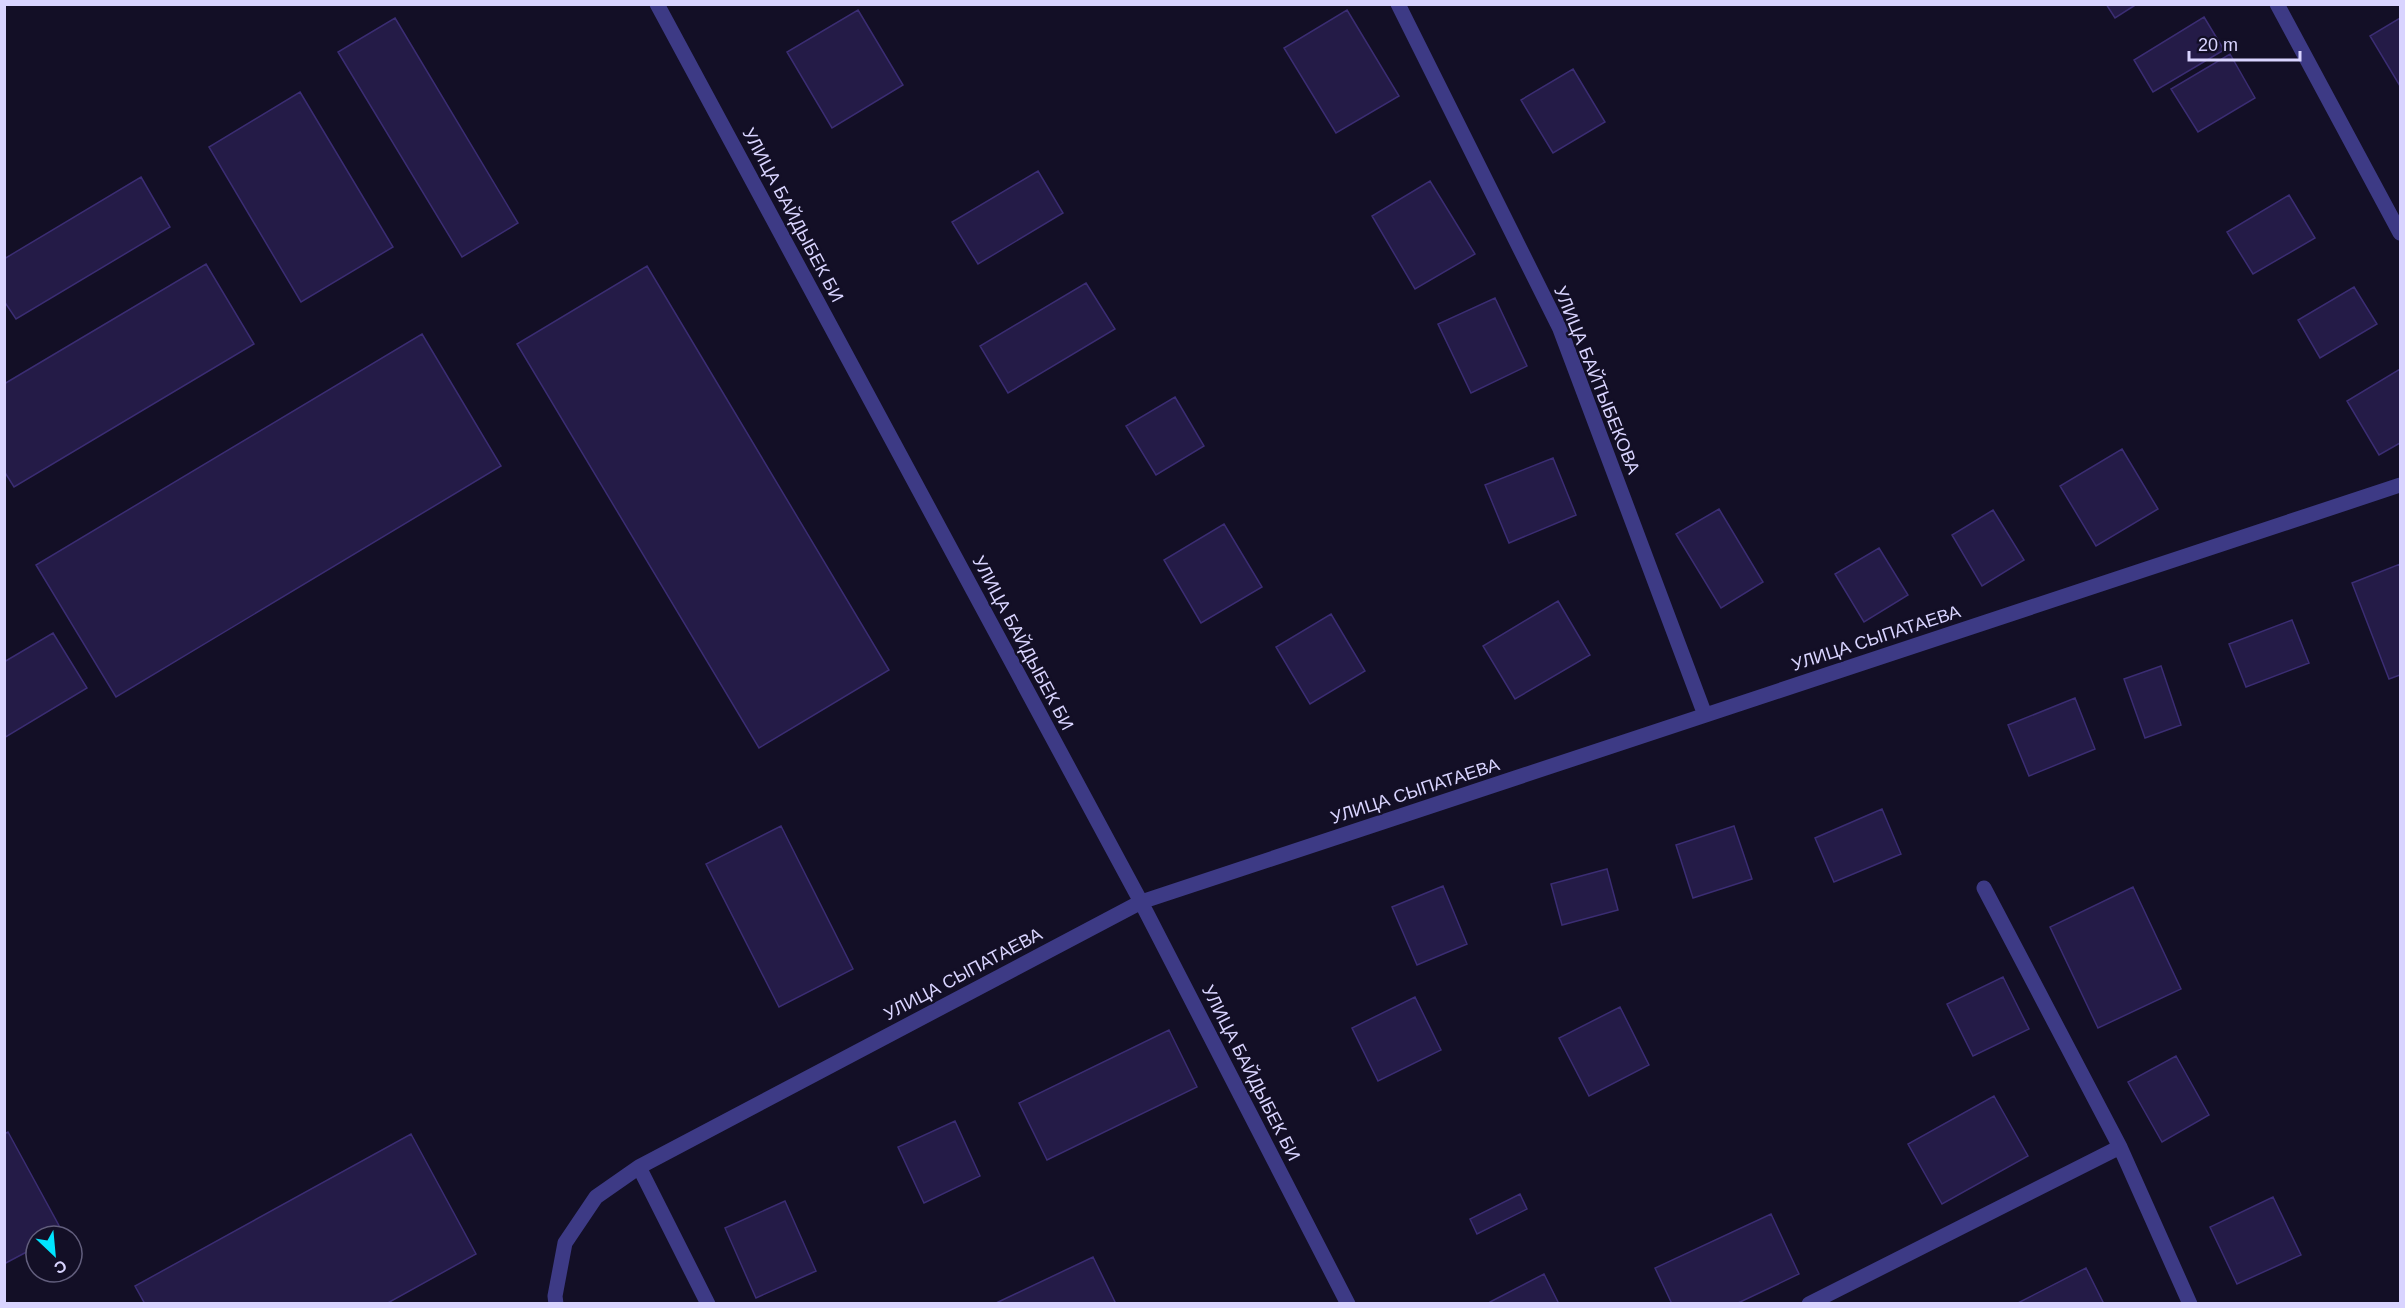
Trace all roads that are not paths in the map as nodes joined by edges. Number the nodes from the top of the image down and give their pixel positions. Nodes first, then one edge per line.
1 (657, 4) edge
2 (1398, 4) edge
3 (2277, 4) edge
4 (2400, 233) edge
5 (2400, 485) edge
6 (1705, 715) junction
7 (1984, 888) dead end
8 (1141, 902) junction
9 (2120, 1147) junction
10 (639, 1167) junction
11 (556, 1304) edge
12 (708, 1304) edge
13 (1348, 1304) edge
14 (1809, 1304) edge
15 (2190, 1304) edge

1 - 8 street, УЛИЦА БАЙДЫБЕК БИ
2 - 6 street, УЛИЦА БАЙТЫБЕКОВА
3 - 4 street
5 - 6 street, УЛИЦА СЫПАТАЕВА
6 - 8 street, УЛИЦА СЫПАТАЕВА
7 - 9 street
8 - 10 street, УЛИЦА СЫПАТАЕВА
8 - 13 street, УЛИЦА БАЙДЫБЕК БИ
9 - 14 street
9 - 15 street
10 - 11 street, УЛИЦА СЫПАТАЕВА
10 - 12 street

